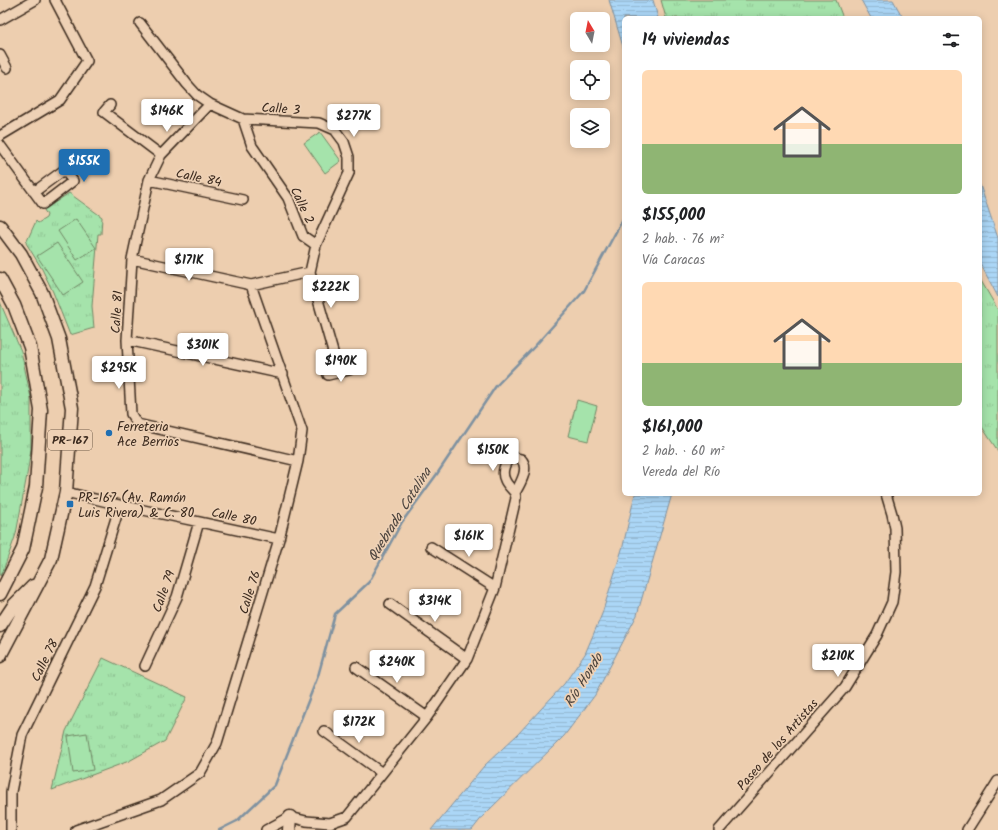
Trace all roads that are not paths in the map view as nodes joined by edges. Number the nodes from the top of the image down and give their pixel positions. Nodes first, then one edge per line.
1 (34, 0) edge
2 (55, 0) edge
3 (0, 20) edge
4 (140, 23) dead end
5 (0, 55) edge
6 (7, 68) dead end
7 (210, 104) junction
8 (110, 105) dead end
9 (243, 119) junction
10 (0, 136) edge
11 (0, 145) edge
12 (162, 155) junction
13 (149, 180) junction
14 (34, 192) dead end
15 (243, 200) dead end
16 (0, 226) edge
17 (316, 245) junction
18 (132, 258) junction
19 (310, 272) junction
20 (0, 279) edge
21 (251, 285) junction
22 (127, 340) junction
23 (350, 370) dead end
24 (339, 373) junction
25 (283, 374) junction
26 (328, 375) dead end
27 (298, 461) junction
28 (66, 492) junction
29 (515, 493) dead end
30 (887, 496) edge
31 (120, 505) junction
32 (199, 522) junction
33 (279, 539) junction
34 (431, 547) dead end
35 (42, 577) junction
36 (495, 588) junction
37 (0, 594) edge
38 (390, 604) dead end
39 (0, 626) edge
40 (0, 656) edge
41 (467, 659) junction
42 (145, 666) dead end
43 (356, 667) dead end
44 (426, 717) junction
45 (324, 731) dead end
46 (382, 773) junction
47 (998, 781) edge
48 (290, 817) junction
49 (11, 830) edge
50 (76, 830) edge
51 (266, 830) edge
52 (289, 830) edge
53 (719, 830) edge
54 (968, 830) edge

1 - 3 street
2 - 10 street
4 - 7 street, Calle 3
5 - 6 street
7 - 9 street, Calle 3
7 - 12 street, Calle 81
8 - 12 street
9 - 17 street, Calle 2
9 - 17 street, Calle 3
11 - 14 street
12 - 13 street, Calle 81
13 - 15 street, Calle 84
13 - 18 street, Calle 81
16 - 28 main road, PR-167
17 - 19 street
18 - 21 street
18 - 22 street, Calle 81
19 - 21 street
19 - 24 street
20 - 37 main road, PR-167
21 - 25 street, Calle 76
22 - 25 street
22 - 27 street, Calle 81
23 - 24 street
24 - 26 street
25 - 27 street, Calle 76
27 - 33 street, Calle 76
28 - 31 street, Calle 80
28 - 35 main road, PR-167
29 - 36 street
30 - 53 street, Paseo de los Artistas
31 - 32 street, Calle 80
31 - 49 street, Calle 78
32 - 33 street, Calle 80
32 - 42 street, Calle 79
33 - 50 street, Calle 76
34 - 36 street
35 - 39 main road
35 - 40 main road, PR-167
36 - 41 street
38 - 41 street
41 - 44 street
43 - 44 street
44 - 46 street
45 - 46 street
46 - 48 street
47 - 54 street
48 - 51 street
48 - 52 main road

